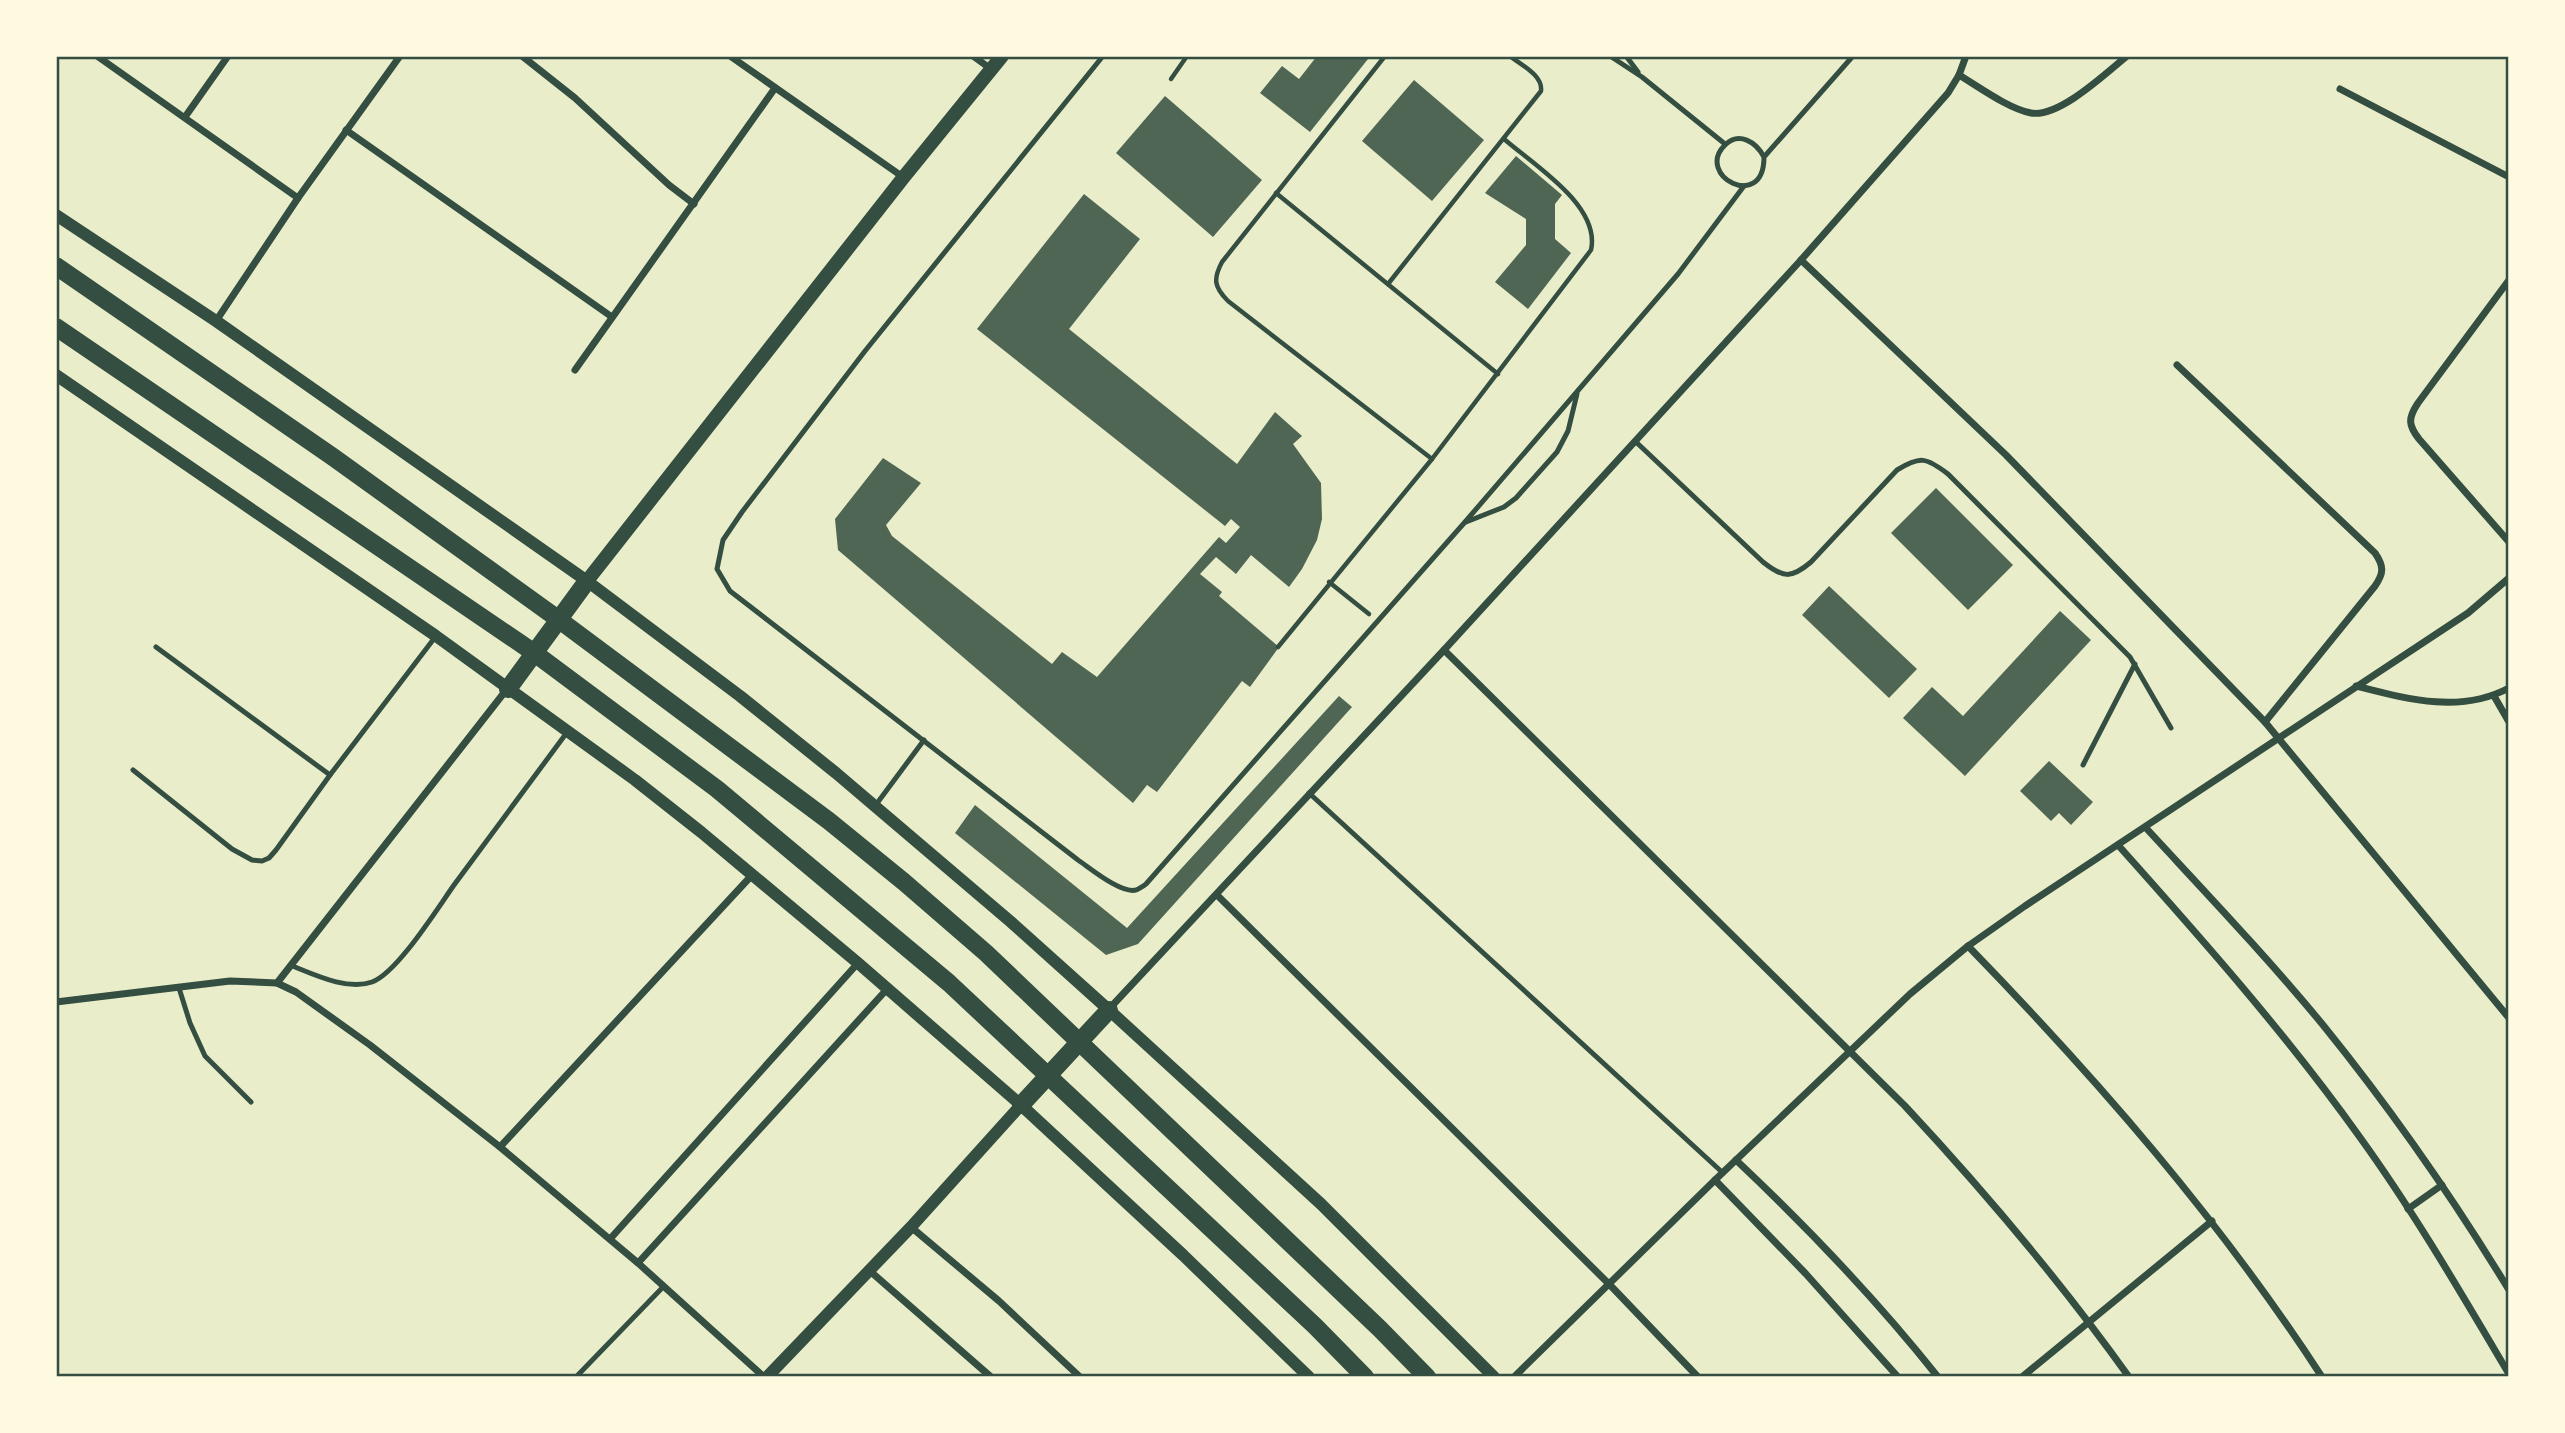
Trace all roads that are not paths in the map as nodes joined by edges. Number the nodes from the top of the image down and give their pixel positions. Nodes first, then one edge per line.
1 (97, 56) edge
2 (228, 56) edge
3 (400, 56) edge
4 (522, 56) edge
5 (730, 56) edge
6 (973, 56) edge
7 (1002, 56) edge
8 (1103, 56) edge
9 (1610, 56) edge
10 (1626, 56) edge
11 (1853, 56) edge
12 (1966, 56) edge
13 (2127, 56) edge
14 (992, 69) junction
15 (1959, 75) junction
16 (1642, 77) junction
17 (775, 88) junction
18 (2340, 89) dead end
19 (185, 117) junction
20 (346, 130) junction
21 (1725, 144) junction
22 (1764, 157) junction
23 (2509, 177) edge
24 (903, 178) junction
25 (1744, 186) junction
26 (298, 198) junction
27 (694, 204) junction
28 (56, 215) edge
29 (1801, 260) junction
30 (56, 266) edge
31 (2509, 280) edge
32 (612, 317) junction
33 (216, 321) junction
34 (56, 327) edge
35 (2177, 365) dead end
36 (575, 370) dead end
37 (56, 375) edge
38 (1577, 391) junction
39 (1635, 441) junction
40 (1465, 522) junction
41 (2509, 542) edge
42 (2509, 578) edge
43 (587, 580) junction
44 (558, 619) junction
45 (436, 636) junction
46 (156, 647) dead end
47 (1444, 650) junction
48 (533, 652) junction
49 (2135, 664) junction
50 (2356, 686) junction
51 (2509, 688) edge
52 (508, 689) junction
53 (2494, 696) junction
54 (2265, 722) junction
55 (2509, 722) edge
56 (2171, 728) dead end
57 (568, 731) junction
58 (924, 740) junction
59 (2279, 740) junction
60 (2084, 765) dead end
61 (133, 770) dead end
62 (330, 775) junction
63 (1309, 793) junction
64 (875, 806) junction
65 (2146, 828) junction
66 (2118, 845) junction
67 (753, 874) junction
68 (1217, 895) junction
69 (1968, 946) junction
70 (858, 963) junction
71 (290, 965) junction
72 (276, 984) junction
73 (179, 988) junction
74 (888, 988) junction
75 (56, 1002) edge
76 (1109, 1010) junction
77 (2509, 1018) edge
78 (1079, 1041) junction
79 (1851, 1051) junction
80 (1048, 1074) junction
81 (251, 1102) dead end
82 (1020, 1105) junction
83 (500, 1147) junction
84 (1736, 1160) junction
85 (1723, 1173) junction
86 (1715, 1180) junction
87 (2442, 1185) junction
88 (2408, 1209) junction
89 (2212, 1221) junction
90 (911, 1227) junction
91 (610, 1239) junction
92 (638, 1263) junction
93 (870, 1271) junction
94 (1610, 1285) junction
95 (664, 1286) junction
96 (2509, 1290) edge
97 (2089, 1322) junction
98 (2509, 1374) edge
99 (576, 1377) edge
100 (766, 1377) edge
101 (991, 1377) edge
102 (1080, 1377) edge
103 (1309, 1377) edge
104 (1365, 1377) edge
105 (1427, 1377) edge
106 (1494, 1377) edge
107 (1514, 1377) edge
108 (1698, 1377) edge
109 (1898, 1377) edge
110 (1938, 1377) edge
111 (2022, 1377) edge
112 (2129, 1377) edge
113 (2322, 1377) edge

1 - 19 street
2 - 19 street
3 - 20 street
4 - 27 street
5 - 17 street
6 - 14 street
7 - 14 main road
8 - 58 lane
9 - 16 lane
10 - 16 lane
11 - 22 lane
12 - 15 street
13 - 15 street
14 - 24 main road
15 - 29 street
16 - 21 lane
17 - 24 street
17 - 27 street
18 - 23 street
19 - 26 street
20 - 26 street
20 - 32 street
21 - 22 lane
21 - 25 lane
22 - 25 lane
24 - 43 main road
25 - 38 lane
26 - 33 street
27 - 32 street
28 - 33 street
29 - 39 street
29 - 54 street
30 - 44 highway
31 - 41 street
32 - 36 street
33 - 43 street
34 - 48 highway
35 - 54 street
37 - 45 street
38 - 40 lane
38 - 40 lane
39 - 47 street
39 - 49 lane
40 - 58 lane
42 - 50 street
43 - 44 highway
43 - 64 street
44 - 48 highway
44 - 78 highway
45 - 52 street
45 - 62 lane
46 - 62 lane
47 - 63 street
47 - 79 street
48 - 52 highway
48 - 80 highway
49 - 56 lane
49 - 60 lane
50 - 53 street
50 - 59 street
51 - 53 street
52 - 57 street
52 - 71 street
53 - 55 street
54 - 59 street
57 - 67 street
57 - 71 lane
58 - 64 lane
59 - 65 street
59 - 77 street
61 - 62 lane
63 - 68 street
63 - 85 lane
64 - 76 street
65 - 66 street
65 - 87 street
66 - 69 street
66 - 88 street
67 - 70 street
67 - 83 street
68 - 76 street
68 - 94 street
69 - 79 street
69 - 89 street
70 - 74 street
70 - 91 street
71 - 72 street
72 - 73 street
72 - 83 street
73 - 75 street
73 - 81 lane
74 - 82 street
74 - 92 street
76 - 78 highway
76 - 106 street
78 - 80 highway
78 - 105 highway
79 - 84 street
79 - 97 street
80 - 82 highway
80 - 104 highway
82 - 90 street
82 - 103 street
83 - 91 street
84 - 85 street
84 - 110 street
85 - 86 street
86 - 94 street
86 - 109 street
87 - 88 street
87 - 96 street
88 - 98 street
89 - 97 street
89 - 113 street
90 - 93 street
90 - 102 street
91 - 92 street
92 - 95 street
93 - 100 street
93 - 101 street
94 - 107 street
94 - 108 street
95 - 99 lane
95 - 100 street
97 - 111 street
97 - 112 street

